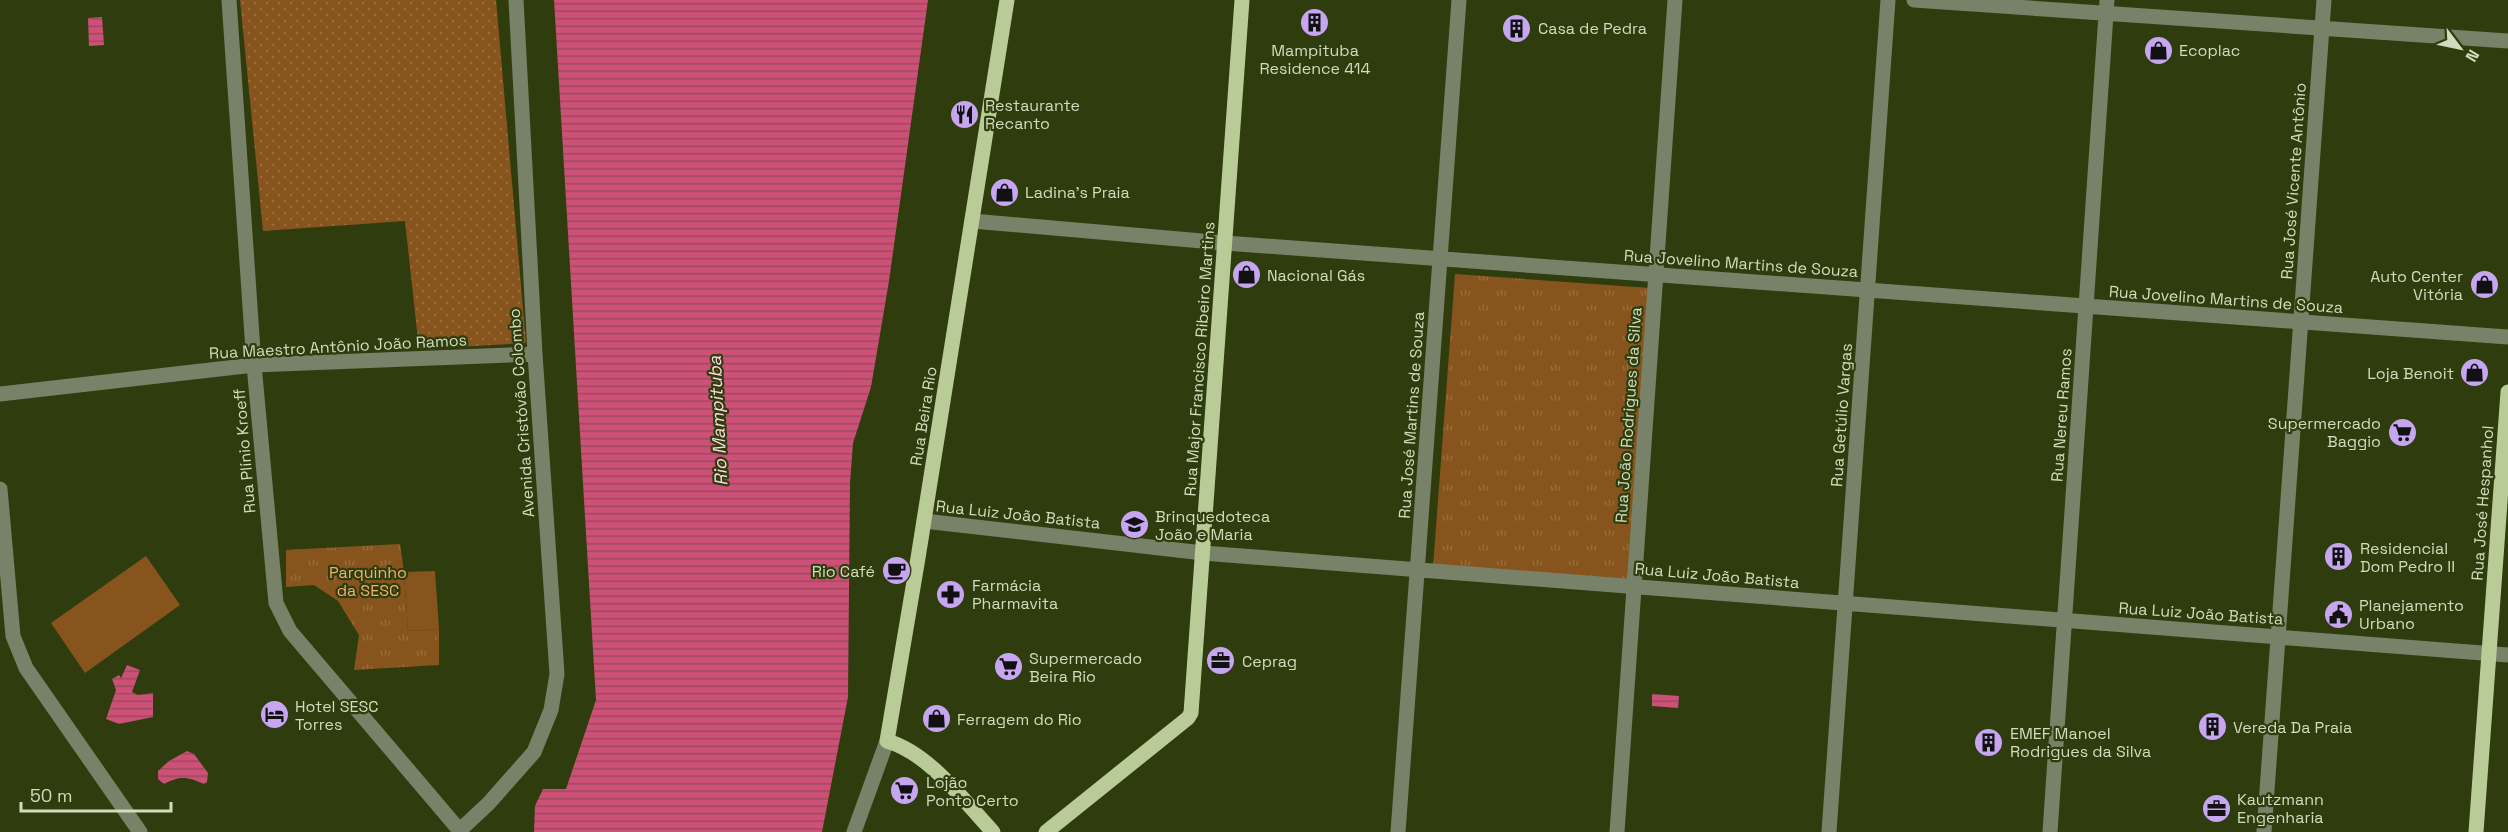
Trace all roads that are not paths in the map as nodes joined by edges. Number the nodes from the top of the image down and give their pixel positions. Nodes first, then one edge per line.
1 (229, 0) edge
2 (516, 0) edge
3 (1007, 0) edge
4 (1242, 0) edge
5 (1459, 0) edge
6 (1675, 0) edge
7 (1888, 0) edge
8 (1914, 0) edge
9 (2324, 0) edge
10 (2107, 7) edge
11 (2322, 28) junction
12 (2508, 41) edge
13 (972, 221) junction
14 (1225, 243) junction
15 (1440, 259) junction
16 (1656, 275) junction
17 (1868, 290) junction
18 (2086, 306) junction
19 (2301, 322) junction
20 (2508, 338) edge
21 (535, 354) junction
22 (254, 366) junction
23 (2508, 392) edge
24 (0, 394) edge
25 (0, 489) edge
26 (924, 521) junction
27 (1203, 553) junction
28 (1418, 570) junction
29 (1634, 586) junction
30 (1846, 603) junction
31 (2065, 621) junction
32 (2278, 637) junction
33 (6, 640) edge
34 (2489, 654) junction
35 (2508, 655) edge
36 (887, 741) junction
37 (140, 832) edge
38 (463, 832) edge
39 (854, 832) edge
40 (993, 832) edge
41 (1046, 832) edge
42 (1398, 832) edge
43 (1617, 832) edge
44 (1829, 832) edge
45 (2050, 832) edge
46 (2264, 832) edge
47 (2476, 832) edge

1 - 22 street, Rua Plínio Kroeff
2 - 21 street, Avenida Cristóvão Colombo
3 - 13 main road, Rua Beira Rio
4 - 14 main road, Rua Major Francisco Ribeiro Martins
5 - 15 street, Rua José Martins de Souza
6 - 16 street, Rua João Rodrigues da Silva
7 - 17 street, Rua Getúlio Vargas
8 - 10 street
9 - 11 street, Rua José Vicente Antônio
10 - 11 street
10 - 18 street, Rua Nereu Ramos
11 - 12 street
11 - 19 street, Rua José Vicente Antônio
13 - 14 street, Rua Jovelino Martins de Souza
13 - 26 main road, Rua Beira Rio
14 - 15 street, Rua Jovelino Martins de Souza
14 - 27 main road, Rua Major Francisco Ribeiro Martins
15 - 16 street, Rua Jovelino Martins de Souza
15 - 28 street, Rua José Martins de Souza
16 - 17 street, Rua Jovelino Martins de Souza
16 - 29 street, Rua João Rodrigues da Silva
17 - 18 street, Rua Jovelino Martins de Souza
17 - 30 street, Rua Getúlio Vargas
18 - 19 street, Rua Jovelino Martins de Souza
18 - 31 street, Rua Nereu Ramos
19 - 20 street, Rua Jovelino Martins de Souza
19 - 32 street, Rua José Vicente Antônio
21 - 22 street, Rua Maestro Antônio João Ramos
21 - 38 street, Avenida Cristóvão Colombo
22 - 24 street, Rua Maestro Antônio João Ramos
22 - 38 street, Rua Plínio Kroeff
23 - 34 main road, Rua José Hespanhol
25 - 33 street
26 - 27 street, Rua Luiz João Batista
26 - 36 main road, Rua Beira Rio
27 - 28 street, Rua Luiz João Batista
27 - 41 main road, Rua Major Francisco Ribeiro Martins
28 - 29 street, Rua Luiz João Batista
28 - 42 street, Rua José Martins de Souza
29 - 30 street, Rua Luiz João Batista
29 - 43 street, Rua João Rodrigues da Silva
30 - 31 street, Rua Luiz João Batista
30 - 44 street, Rua Getúlio Vargas
31 - 32 street, Rua Luiz João Batista
31 - 45 street, Rua Nereu Ramos
32 - 34 street, Rua Luiz João Batista
32 - 46 street, Rua José Vicente Antônio
33 - 37 street
34 - 35 street, Rua Luiz João Batista
34 - 47 main road, Rua José Hespanhol
36 - 39 street, Rua Beira Rio
36 - 40 main road

